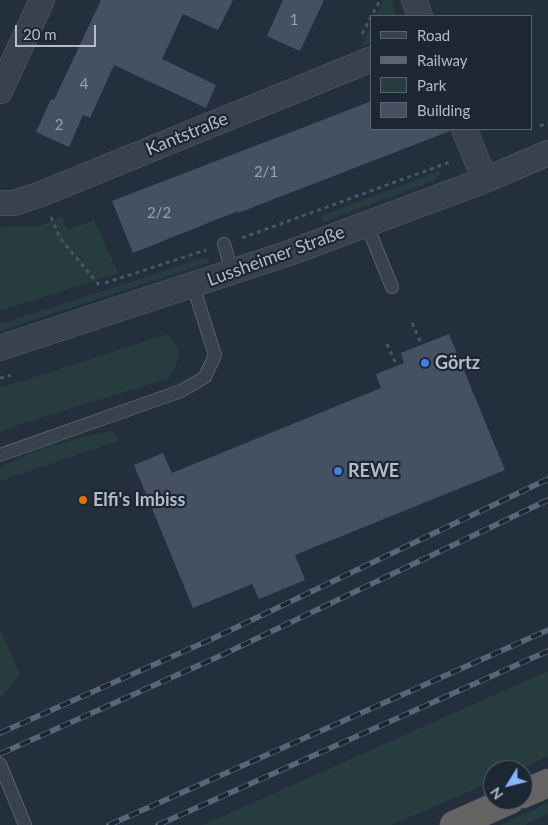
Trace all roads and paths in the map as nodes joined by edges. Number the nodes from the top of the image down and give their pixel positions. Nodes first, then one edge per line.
1 (42, 0) edge
2 (414, 0) edge
3 (420, 15) edge
4 (370, 60) edge
5 (0, 92) edge
6 (464, 130) edge
7 (548, 152) edge
8 (485, 180) junction
9 (41, 194) junction
10 (0, 203) edge
11 (366, 223) junction
12 (224, 244) dead end
13 (232, 272) junction
14 (99, 285) dead end
15 (193, 286) junction
16 (392, 287) dead end
17 (412, 323) dead end
18 (388, 344) dead end
19 (422, 345) dead end
20 (0, 348) edge
21 (397, 366) dead end
22 (0, 455) edge
23 (0, 764) edge
24 (548, 783) edge
25 (533, 790) edge
26 (488, 810) edge
27 (25, 825) edge
28 (454, 825) edge

1 - 5 street
2 - 3 street
4 - 9 street, Kantstraße
6 - 8 street
7 - 8 street, Lussheimer Straße
8 - 11 street, Lussheimer Straße
9 - 10 street, Kantstraße
9 - 14 path
11 - 13 street, Lussheimer Straße
11 - 16 lane
12 - 13 lane
13 - 15 street, Lussheimer Straße
15 - 20 street, Lussheimer Straße
15 - 22 lane
17 - 19 path
18 - 21 path
23 - 27 lane
24 - 25 highway
26 - 28 highway

